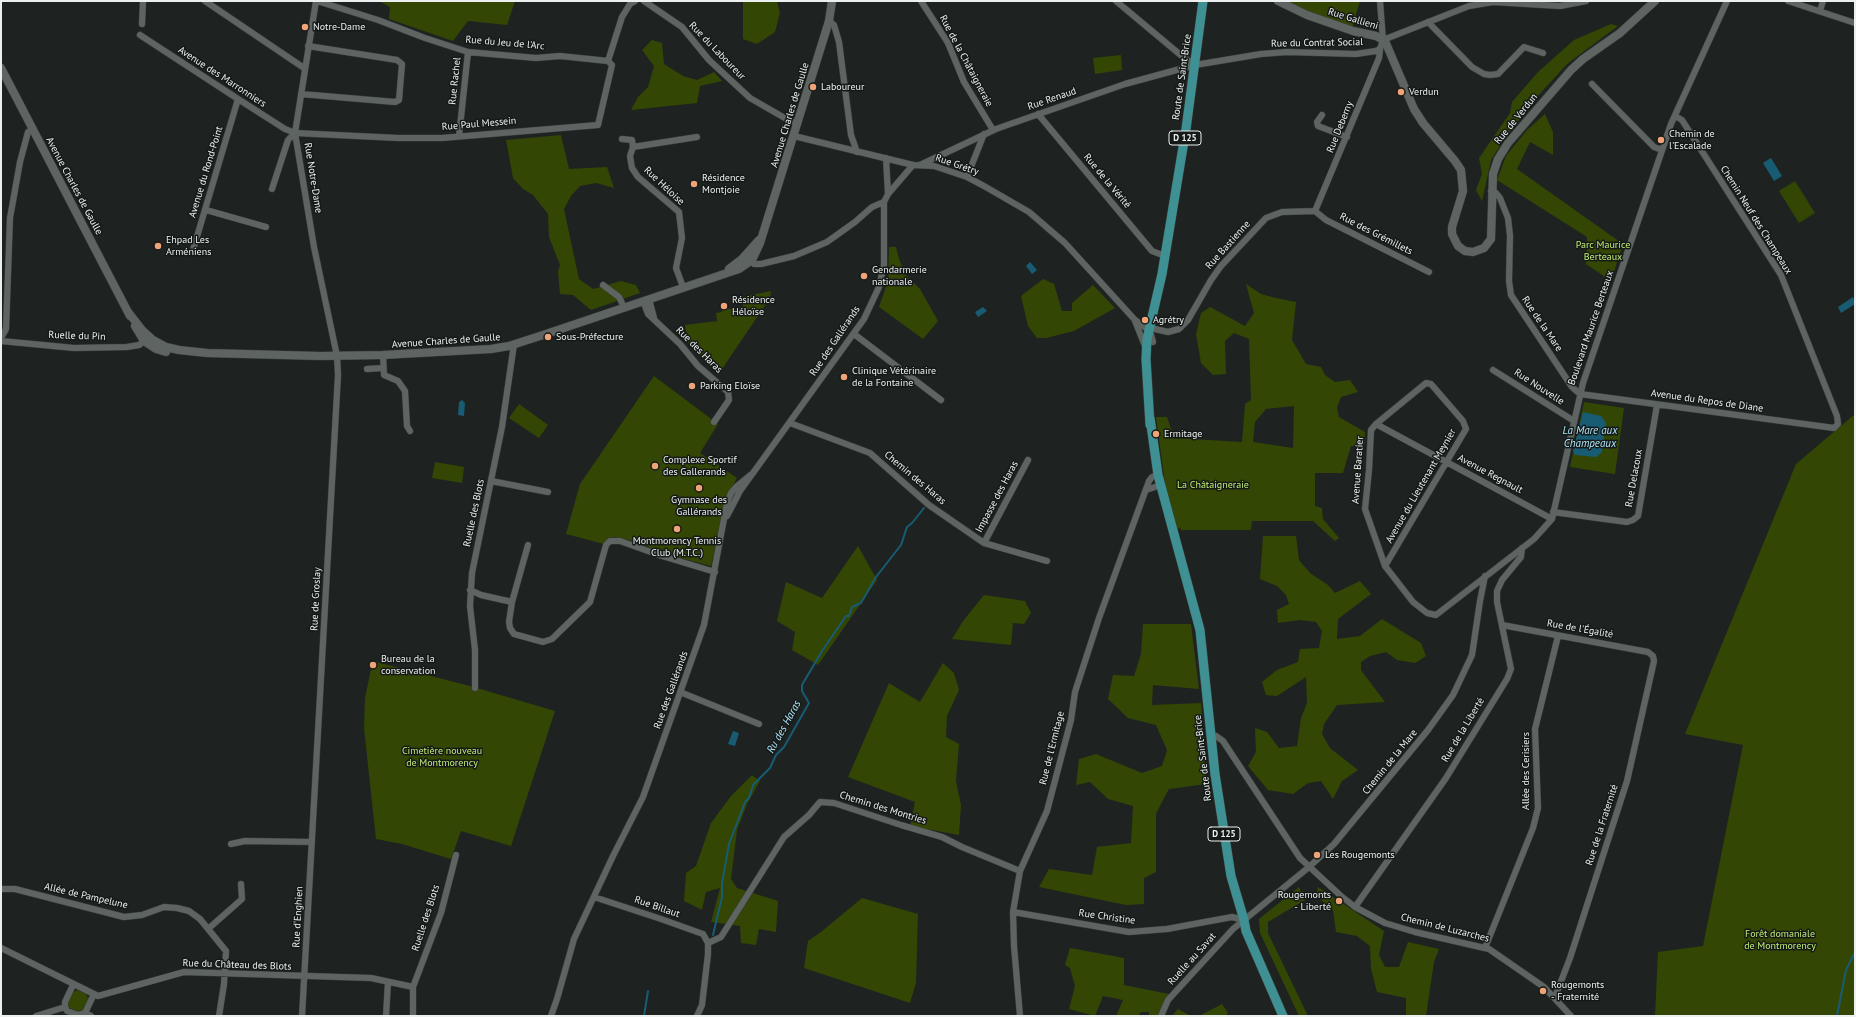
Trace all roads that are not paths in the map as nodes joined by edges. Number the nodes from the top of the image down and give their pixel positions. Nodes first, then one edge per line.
1 (143, 1) edge
2 (205, 1) edge
3 (316, 1) edge
4 (635, 1) edge
5 (644, 1) edge
6 (832, 1) edge
7 (920, 1) edge
8 (1116, 1) edge
9 (1203, 1) edge
10 (1278, 1) edge
11 (1380, 1) edge
12 (1586, 1) edge
13 (1655, 1) edge
14 (1727, 1) edge
15 (1788, 1) edge
16 (1823, 1) edge
17 (1494, 2) edge
18 (1820, 11) junction
19 (829, 21) junction
20 (1428, 22) junction
21 (1855, 23) edge
22 (142, 24) dead end
23 (140, 35) dead end
24 (1384, 40) junction
25 (308, 46) junction
26 (1380, 50) junction
27 (468, 52) junction
28 (1543, 53) dead end
29 (608, 61) junction
30 (1195, 65) junction
31 (1, 68) edge
32 (304, 68) junction
33 (1592, 84) dead end
34 (301, 94) junction
35 (238, 99) junction
36 (1038, 114) junction
37 (1322, 116) dead end
38 (1675, 116) junction
39 (798, 124) junction
40 (33, 129) junction
41 (993, 130) junction
42 (295, 133) junction
43 (984, 134) junction
44 (459, 136) junction
45 (794, 136) junction
46 (697, 137) dead end
47 (1347, 137) junction
48 (622, 139) dead end
49 (633, 147) junction
50 (1662, 150) junction
51 (857, 152) junction
52 (886, 158) junction
53 (913, 165) junction
54 (920, 165) junction
55 (967, 177) junction
56 (272, 188) dead end
57 (1491, 191) junction
58 (888, 194) junction
59 (884, 202) junction
60 (206, 210) junction
61 (1315, 211) junction
62 (266, 226) dead end
63 (193, 250) dead end
64 (1165, 256) junction
65 (747, 259) junction
66 (1429, 272) dead end
67 (603, 285) dead end
68 (683, 287) junction
69 (646, 300) junction
70 (624, 307) junction
71 (1135, 320) junction
72 (1152, 329) junction
73 (854, 334) junction
74 (1, 338) edge
75 (147, 339) junction
76 (1, 342) edge
77 (514, 344) junction
78 (1146, 353) junction
79 (383, 355) junction
80 (337, 356) junction
81 (383, 368) junction
82 (367, 369) dead end
83 (1493, 370) dead end
84 (1148, 375) junction
85 (1580, 394) junction
86 (941, 400) dead end
87 (1657, 405) junction
88 (714, 422) dead end
89 (1574, 422) junction
90 (790, 423) junction
91 (1376, 424) junction
92 (1831, 429) joint
93 (410, 431) dead end
94 (1028, 460) dead end
95 (1446, 462) junction
96 (1156, 476) junction
97 (491, 481) junction
98 (1159, 486) junction
99 (1146, 490) junction
100 (548, 492) dead end
101 (1553, 512) junction
102 (1552, 519) junction
103 (984, 543) junction
104 (528, 545) dead end
105 (1522, 548) junction
106 (1047, 561) dead end
107 (1386, 566) junction
108 (715, 572) junction
109 (1485, 576) junction
110 (470, 590) junction
111 (512, 602) junction
112 (1502, 625) junction
113 (1558, 636) junction
114 (1653, 656) joint
115 (475, 688) dead end
116 (680, 692) junction
117 (759, 724) dead end
118 (1211, 735) junction
119 (1212, 746) junction
120 (1231, 752) junction
121 (312, 842) junction
122 (231, 844) dead end
123 (456, 855) dead end
124 (1309, 868) junction
125 (1020, 871) junction
126 (241, 884) dead end
127 (1, 889) edge
128 (594, 898) junction
129 (1355, 907) junction
130 (1013, 912) junction
131 (1244, 920) junction
132 (208, 929) junction
133 (708, 943) junction
134 (1, 948) edge
135 (1485, 948) junction
136 (225, 974) junction
137 (304, 977) junction
138 (388, 982) junction
139 (73, 985) junction
140 (413, 987) junction
141 (94, 994) junction
142 (1555, 997) junction
143 (65, 1007) junction
144 (88, 1014) edge
145 (36, 1016) edge
146 (219, 1016) edge
147 (302, 1016) edge
148 (386, 1016) edge
149 (413, 1016) edge
150 (550, 1016) edge
151 (698, 1016) edge
152 (1020, 1016) edge
153 (1161, 1016) edge
154 (1283, 1016) edge
155 (1288, 1016) edge
156 (1571, 1016) edge

1 - 22 street
2 - 32 street
3 - 25 street, Rue Notre-Dame
3 - 27 street, Rue du Jeu de l'Arc
4 - 29 street
5 - 39 street, Rue du Laboureur
6 - 19 main road, Avenue Charles de Gaulle
7 - 41 street, Rue de la Châtaigneraie
8 - 30 street
9 - 30 main road, Route de Saint-Brice / D 125
10 - 24 main road, Rue Gallieni
11 - 24 street
12 - 17 street, Rue Gallieni
13 - 57 main road, Rue de Verdun
14 - 38 street, Boulevard Maurice Berteaux
15 - 18 street
16 - 18 street
17 - 20 street, Rue Gallieni
18 - 21 street
19 - 39 main road, Avenue Charles de Gaulle
19 - 51 street
20 - 24 street, Rue Gallieni
20 - 28 street
23 - 35 street, Avenue des Marronniers
24 - 26 street
24 - 57 main road, Rue de Verdun
25 - 32 street, Rue Notre-Dame
25 - 34 street
26 - 30 street, Rue du Contrat Social
26 - 47 street, Rue Deberny
27 - 29 street, Rue du Jeu de l'Arc
27 - 44 street, Rue Rachel
29 - 44 street, Rue Paul Messein
30 - 36 street, Rue Renaud
30 - 64 main road, Route de Saint-Brice / D 125
31 - 40 main road, Avenue Charles de Gaulle
32 - 34 street, Rue Notre-Dame
33 - 50 street
34 - 42 street, Rue Notre-Dame
35 - 42 street, Avenue des Marronniers
35 - 60 street, Avenue du Rond-Point
36 - 41 street, Rue Renaud
36 - 64 street, Rue de la Vérité
37 - 47 street
38 - 50 street, Boulevard Maurice Berteaux
38 - 92 street, Chemin Neuf des Champeaux
39 - 45 main road, Avenue Charles de Gaulle
40 - 74 street
40 - 75 main road, Avenue Charles de Gaulle
41 - 43 street, Rue Renaud
42 - 44 street, Rue Paul Messein
42 - 56 street
42 - 80 street, Rue Notre-Dame
43 - 54 street, Rue Renaud
43 - 55 street
45 - 51 street, Rue Grétry
45 - 65 main road, Avenue Charles de Gaulle
46 - 49 street
47 - 61 street, Rue Deberny
48 - 49 street
49 - 68 street, Rue Héloise
50 - 85 street, Boulevard Maurice Berteaux
51 - 52 street, Rue Grétry
52 - 53 street, Rue Grétry
52 - 58 street
53 - 54 street, Rue Grétry
53 - 58 street, Rue des Gallérands
54 - 55 street, Rue Grétry
55 - 71 street, Rue Grétry
57 - 85 street, Rue de la Mare
58 - 59 street, Rue des Gallérands
59 - 65 street
59 - 73 street, Rue des Gallérands
60 - 62 street
60 - 63 street, Avenue du Rond-Point
61 - 66 street, Rue des Grémillets
61 - 72 street, Rue Bastienne
64 - 72 main road, Route de Saint-Brice / D 125
65 - 68 main road, Avenue Charles de Gaulle
67 - 70 street
68 - 69 main road, Avenue Charles de Gaulle
69 - 70 main road, Avenue Charles de Gaulle
69 - 88 street, Rue des Haras
70 - 77 main road, Avenue Charles de Gaulle
71 - 72 street, Rue Grétry
71 - 78 street, Rue Grétry
72 - 78 main road, Route de Saint-Brice / D 125
72 - 84 main road, Route de Saint-Brice / D 125
73 - 86 street
73 - 90 street, Rue des Gallérands
75 - 76 street, Ruelle du Pin
75 - 80 main road, Avenue Charles de Gaulle
77 - 79 main road, Avenue Charles de Gaulle
77 - 97 street, Ruelle des Blots
78 - 84 main road, Route de Saint-Brice / D 125
79 - 80 main road, Avenue Charles de Gaulle
79 - 81 street
80 - 121 street, Rue de Groslay
81 - 82 street
81 - 93 street
83 - 89 street, Rue Nouvelle
84 - 96 main road, Route de Saint-Brice / D 125
85 - 87 street, Avenue du Repos de Diane
85 - 89 street, Boulevard Maurice Berteaux
87 - 92 street, Avenue du Repos de Diane
87 - 101 street, Rue Delacoux
89 - 101 street, Boulevard Maurice Berteaux
90 - 103 street, Chemin des Haras
90 - 108 street, Rue des Gallérands
91 - 95 street, Avenue Regnault
91 - 95 street, Avenue du Lieutenant Meynier
91 - 107 street, Avenue Baratier
94 - 103 street, Impasse des Haras
95 - 102 street, Avenue Regnault
95 - 107 street, Avenue du Lieutenant Meynier
96 - 98 main road, Route de Saint-Brice / D 125
96 - 99 street, Rue de l'Ermitage
97 - 100 street
97 - 110 street, Ruelle des Blots
98 - 99 street
98 - 118 main road, Route de Saint-Brice / D 125
99 - 125 street, Rue de l'Ermitage
101 - 102 street, Boulevard Maurice Berteaux
102 - 105 street
103 - 106 street, Chemin des Haras
104 - 111 street
105 - 109 street
105 - 112 street, Rue de la Liberté
107 - 109 street, Avenue Baratier
108 - 111 street
108 - 116 street, Rue des Gallérands
109 - 124 street, Chemin de la Mare
110 - 111 street
110 - 115 street, Ruelle des Blots
112 - 113 street, Rue de l'Égalité
112 - 129 street, Rue de la Liberté
113 - 114 street, Rue de l'Égalité
113 - 135 street, Allée des Cerisiers
114 - 142 street, Rue de la Fraternité
116 - 117 street
116 - 128 street, Rue des Gallérands
118 - 119 main road, Route de Saint-Brice / D 125
118 - 120 street, Chemin de Luzarches
119 - 120 street
119 - 131 main road, Route de Saint-Brice / D 125
120 - 124 street, Chemin de Luzarches
121 - 122 street
121 - 137 street, Rue d'Enghien
123 - 140 street, Ruelle des Blots
124 - 129 street, Chemin de Luzarches
124 - 131 street, Chemin de la Mare
125 - 130 street, Rue de l'Ermitage
125 - 133 street, Chemin des Montries
126 - 132 street
127 - 132 street, Allée de Pampelune
128 - 133 street, Rue Billaut
128 - 150 street, Rue des Gallérands
129 - 135 street, Chemin de Luzarches
130 - 131 street, Rue Christine
130 - 152 street, Rue de l'Ermitage
131 - 153 street, Ruelle au Savat
131 - 154 main road, D 125
131 - 155 main road, D 125
132 - 136 street, Allée de Pampelune
133 - 151 street
134 - 139 street, Rue du Château des Blots
135 - 142 street, Chemin de Luzarches
136 - 137 street, Rue du Château des Blots
136 - 141 street, Rue du Château des Blots
136 - 146 street, Allée de Pampelune
137 - 138 street, Rue du Château des Blots
137 - 147 street, Rue d'Enghien
138 - 140 street, Rue du Château des Blots
138 - 148 street
139 - 141 street, Rue du Château des Blots
139 - 143 street
140 - 149 street
141 - 144 street
142 - 156 street, Chemin de Luzarches
143 - 144 street
143 - 145 street

